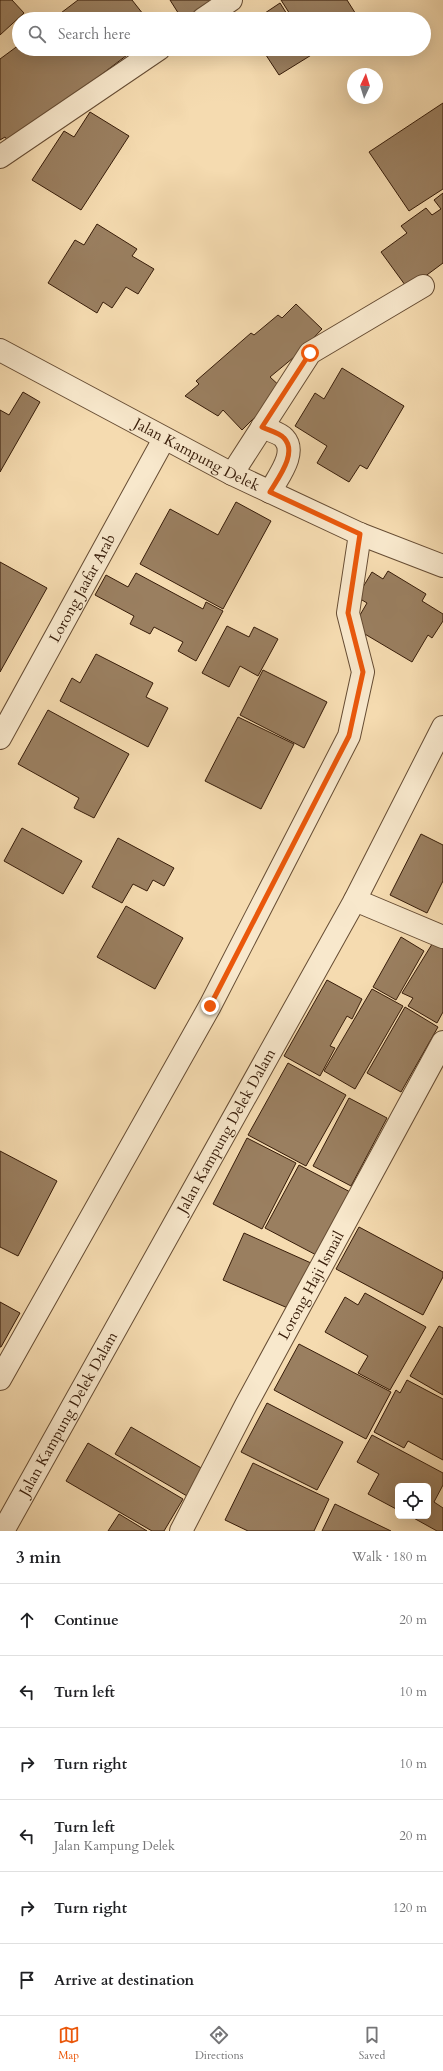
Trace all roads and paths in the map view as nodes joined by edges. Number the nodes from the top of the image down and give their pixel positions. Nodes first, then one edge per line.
1 (231, 0) edge
2 (213, 12) edge
3 (149, 56) edge
4 (0, 157) edge
5 (423, 286) dead end
6 (0, 350) edge
7 (262, 427) junction
8 (164, 439) junction
9 (232, 474) junction
10 (270, 492) junction
11 (360, 534) junction
12 (443, 566) edge
13 (443, 727) edge
14 (0, 738) edge
15 (354, 900) junction
16 (443, 937) edge
17 (443, 1042) edge
18 (0, 1379) edge
19 (3, 1531) edge
20 (181, 1531) edge

1 - 2 street
3 - 4 street
5 - 7 street
6 - 8 street, Jalan Kampung Delek
7 - 9 street
7 - 10 street
8 - 9 street, Jalan Kampung Delek
8 - 14 street, Lorong Jaafar Arab
9 - 10 street, Jalan Kampung Delek
10 - 11 street, Jalan Kampung Delek
11 - 12 street, Jalan Kampung Delek
11 - 18 street
13 - 15 street, Jalan Kampung Delek Dalam
15 - 16 street
15 - 19 street, Jalan Kampung Delek Dalam
17 - 20 street, Lorong Haji Ismail

